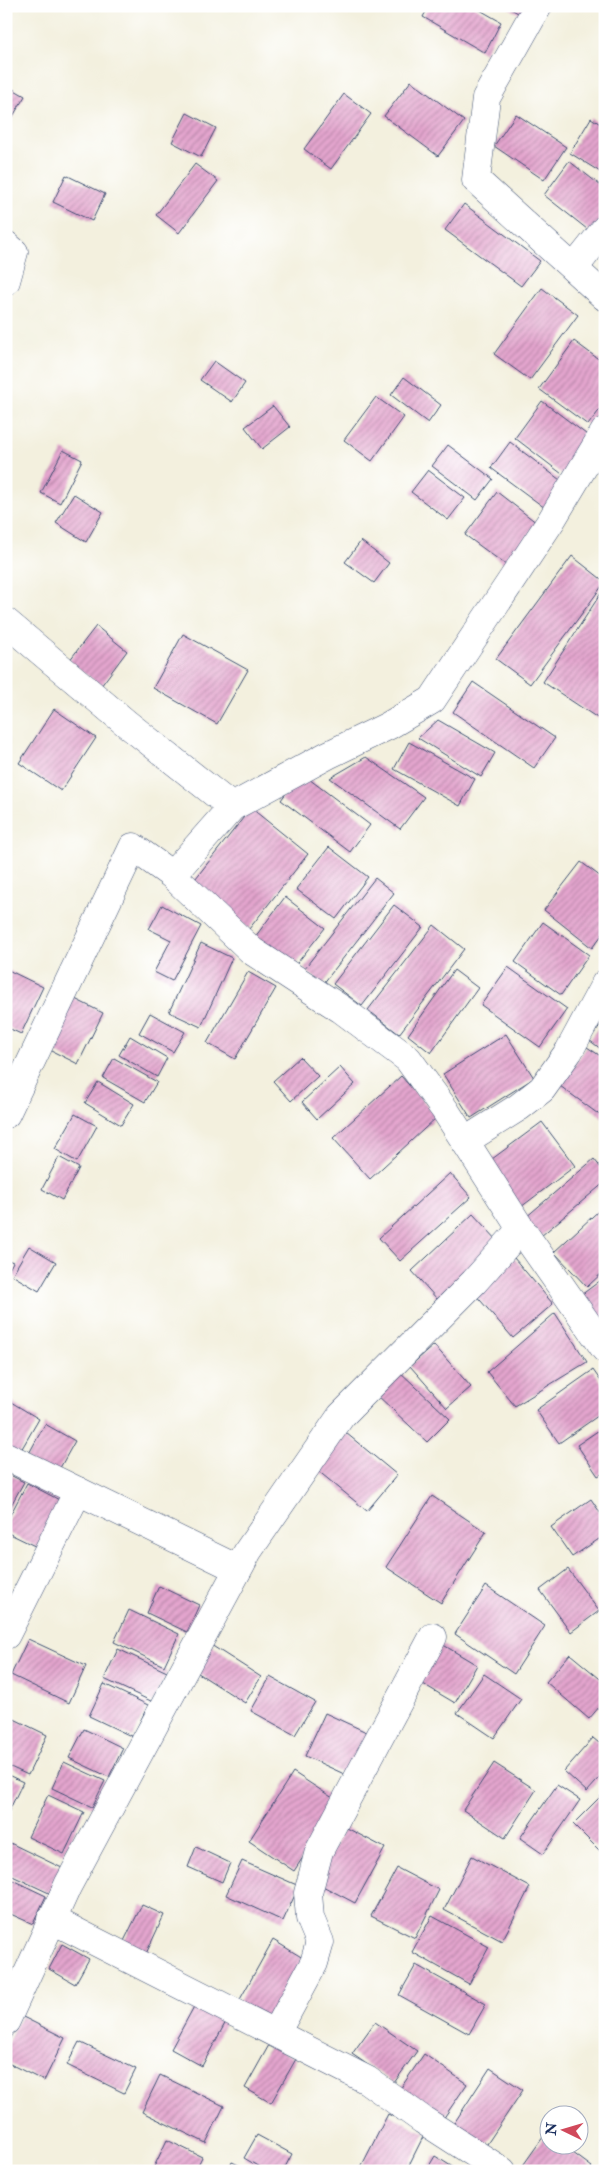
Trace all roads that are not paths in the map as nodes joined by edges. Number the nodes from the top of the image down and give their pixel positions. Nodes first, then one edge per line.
1 (538, 6) edge
2 (605, 229) edge
3 (6, 245) edge
4 (574, 268) junction
5 (6, 281) edge
6 (605, 297) edge
7 (605, 430) edge
8 (8, 627) edge
9 (232, 806) junction
10 (172, 875) junction
11 (605, 984) edge
12 (6, 1114) edge
13 (465, 1141) junction
14 (521, 1229) junction
15 (605, 1349) edge
16 (6, 1456) edge
17 (78, 1490) junction
18 (238, 1569) junction
19 (6, 1635) edge
20 (433, 1637) dead end
21 (51, 1919) junction
22 (6, 2021) edge
23 (276, 2033) junction
24 (502, 2171) edge

1 - 4 street
2 - 4 street
3 - 5 street
4 - 6 street
7 - 9 street
8 - 9 street
9 - 10 street
10 - 12 street
10 - 13 street
11 - 13 street
13 - 14 street
14 - 15 street
14 - 18 street
16 - 17 street
17 - 18 street
17 - 19 street
18 - 21 street
20 - 23 street
21 - 22 street
21 - 23 street
23 - 24 street

